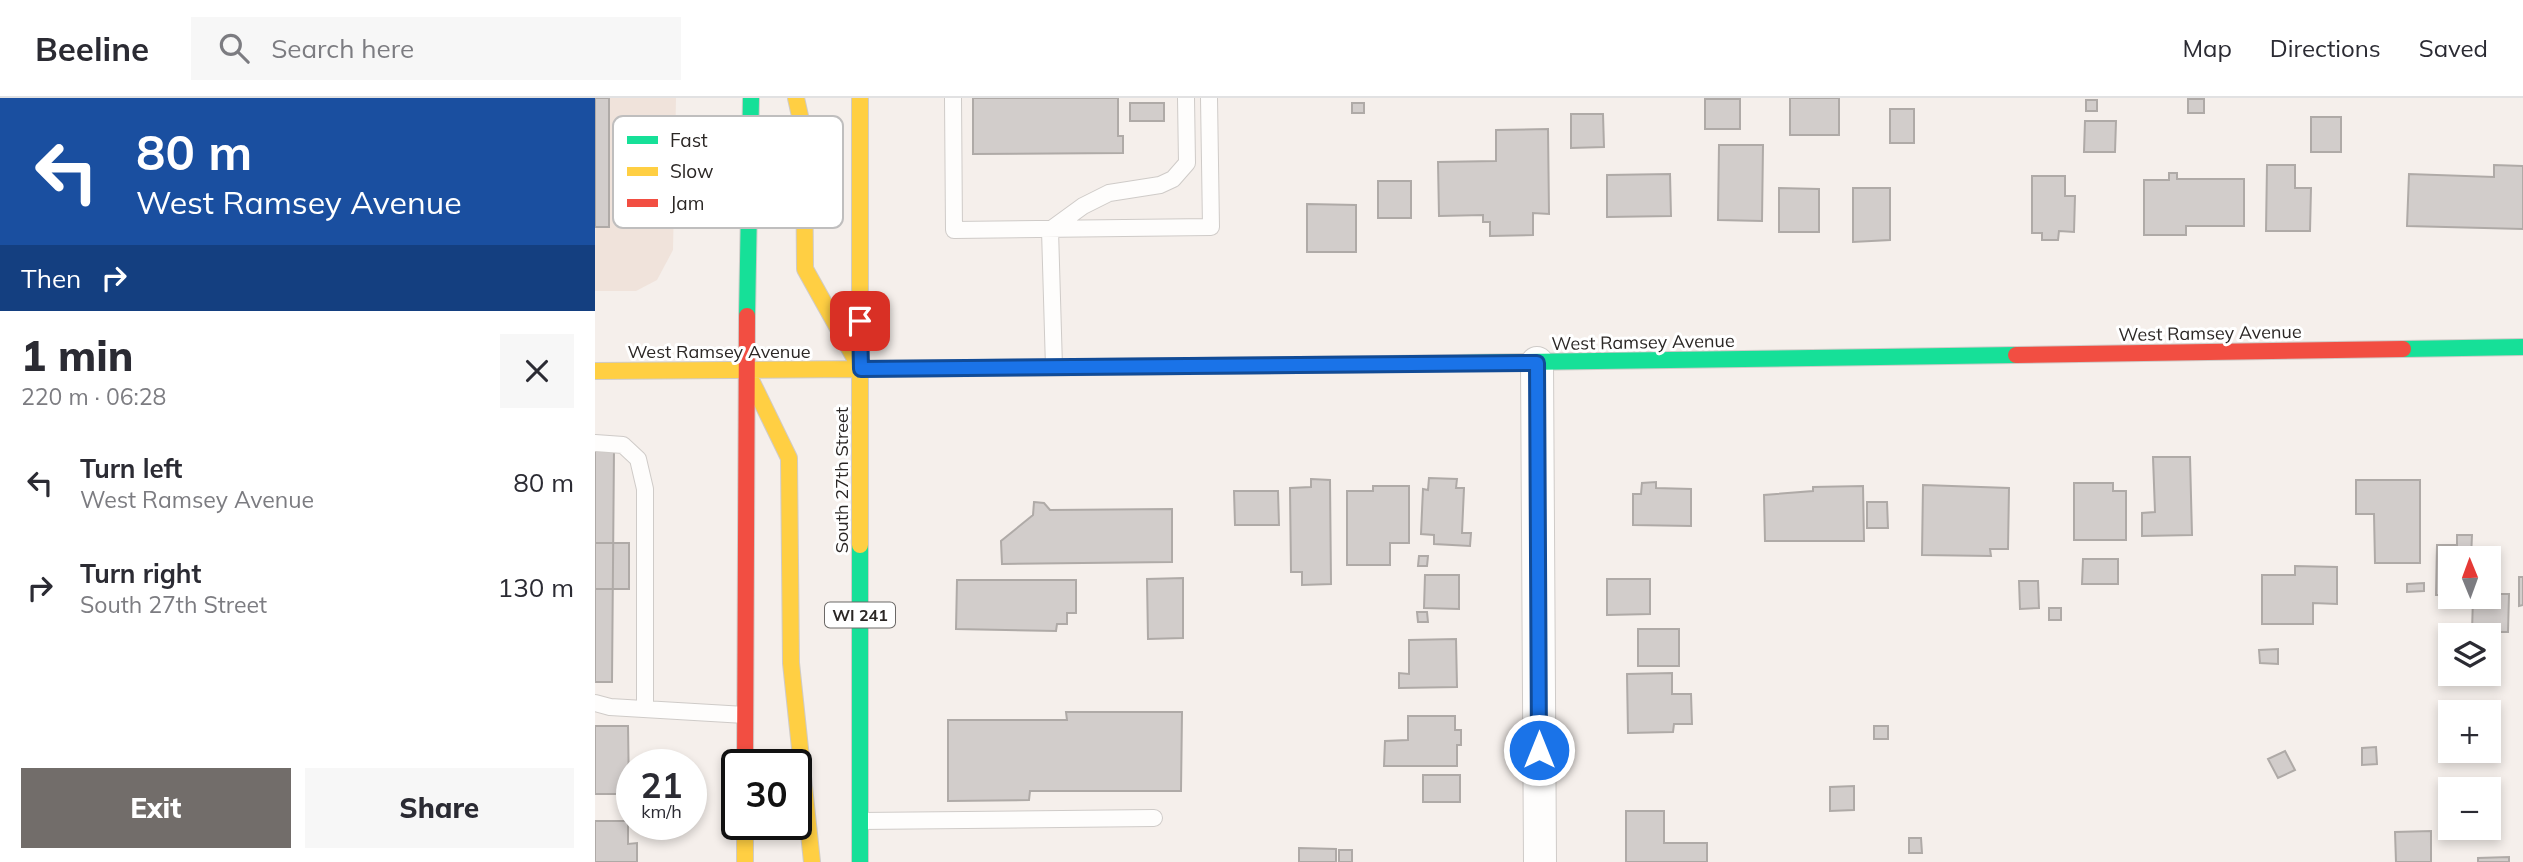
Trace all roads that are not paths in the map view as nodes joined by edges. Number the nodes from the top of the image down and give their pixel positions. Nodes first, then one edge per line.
1 (751, 98) edge
2 (796, 98) edge
3 (860, 98) edge
4 (953, 98) edge
5 (1186, 98) edge
6 (1209, 98) edge
7 (751, 116) edge
8 (800, 116) edge
9 (749, 228) edge
10 (804, 228) edge
11 (1050, 230) junction
12 (2523, 347) edge
13 (1537, 363) junction
14 (1054, 367) junction
15 (861, 369) junction
16 (746, 370) junction
17 (595, 371) edge
18 (595, 443) edge
19 (595, 704) edge
20 (645, 709) junction
21 (745, 715) junction
22 (745, 749) edge
23 (1154, 818) dead end
24 (859, 821) junction
25 (745, 840) edge
26 (745, 862) edge
27 (812, 862) edge
28 (860, 862) edge
29 (1540, 862) edge

1 - 7 main road
2 - 8 main road
3 - 15 main road, South 27th Street / WI 241
4 - 11 lane
5 - 11 lane
6 - 11 lane
9 - 16 main road
10 - 15 main road
11 - 14 lane
12 - 13 main road, West Ramsey Avenue
13 - 14 main road, West Ramsey Avenue
13 - 29 street
14 - 15 main road, West Ramsey Avenue
15 - 16 main road, West Ramsey Avenue
15 - 24 main road, South 27th Street / WI 241
16 - 17 main road, West Ramsey Avenue
16 - 21 main road
16 - 27 main road
18 - 20 lane
19 - 20 lane
20 - 21 lane
21 - 22 main road
23 - 24 lane
24 - 28 main road, South 27th Street / WI 241
25 - 26 main road

